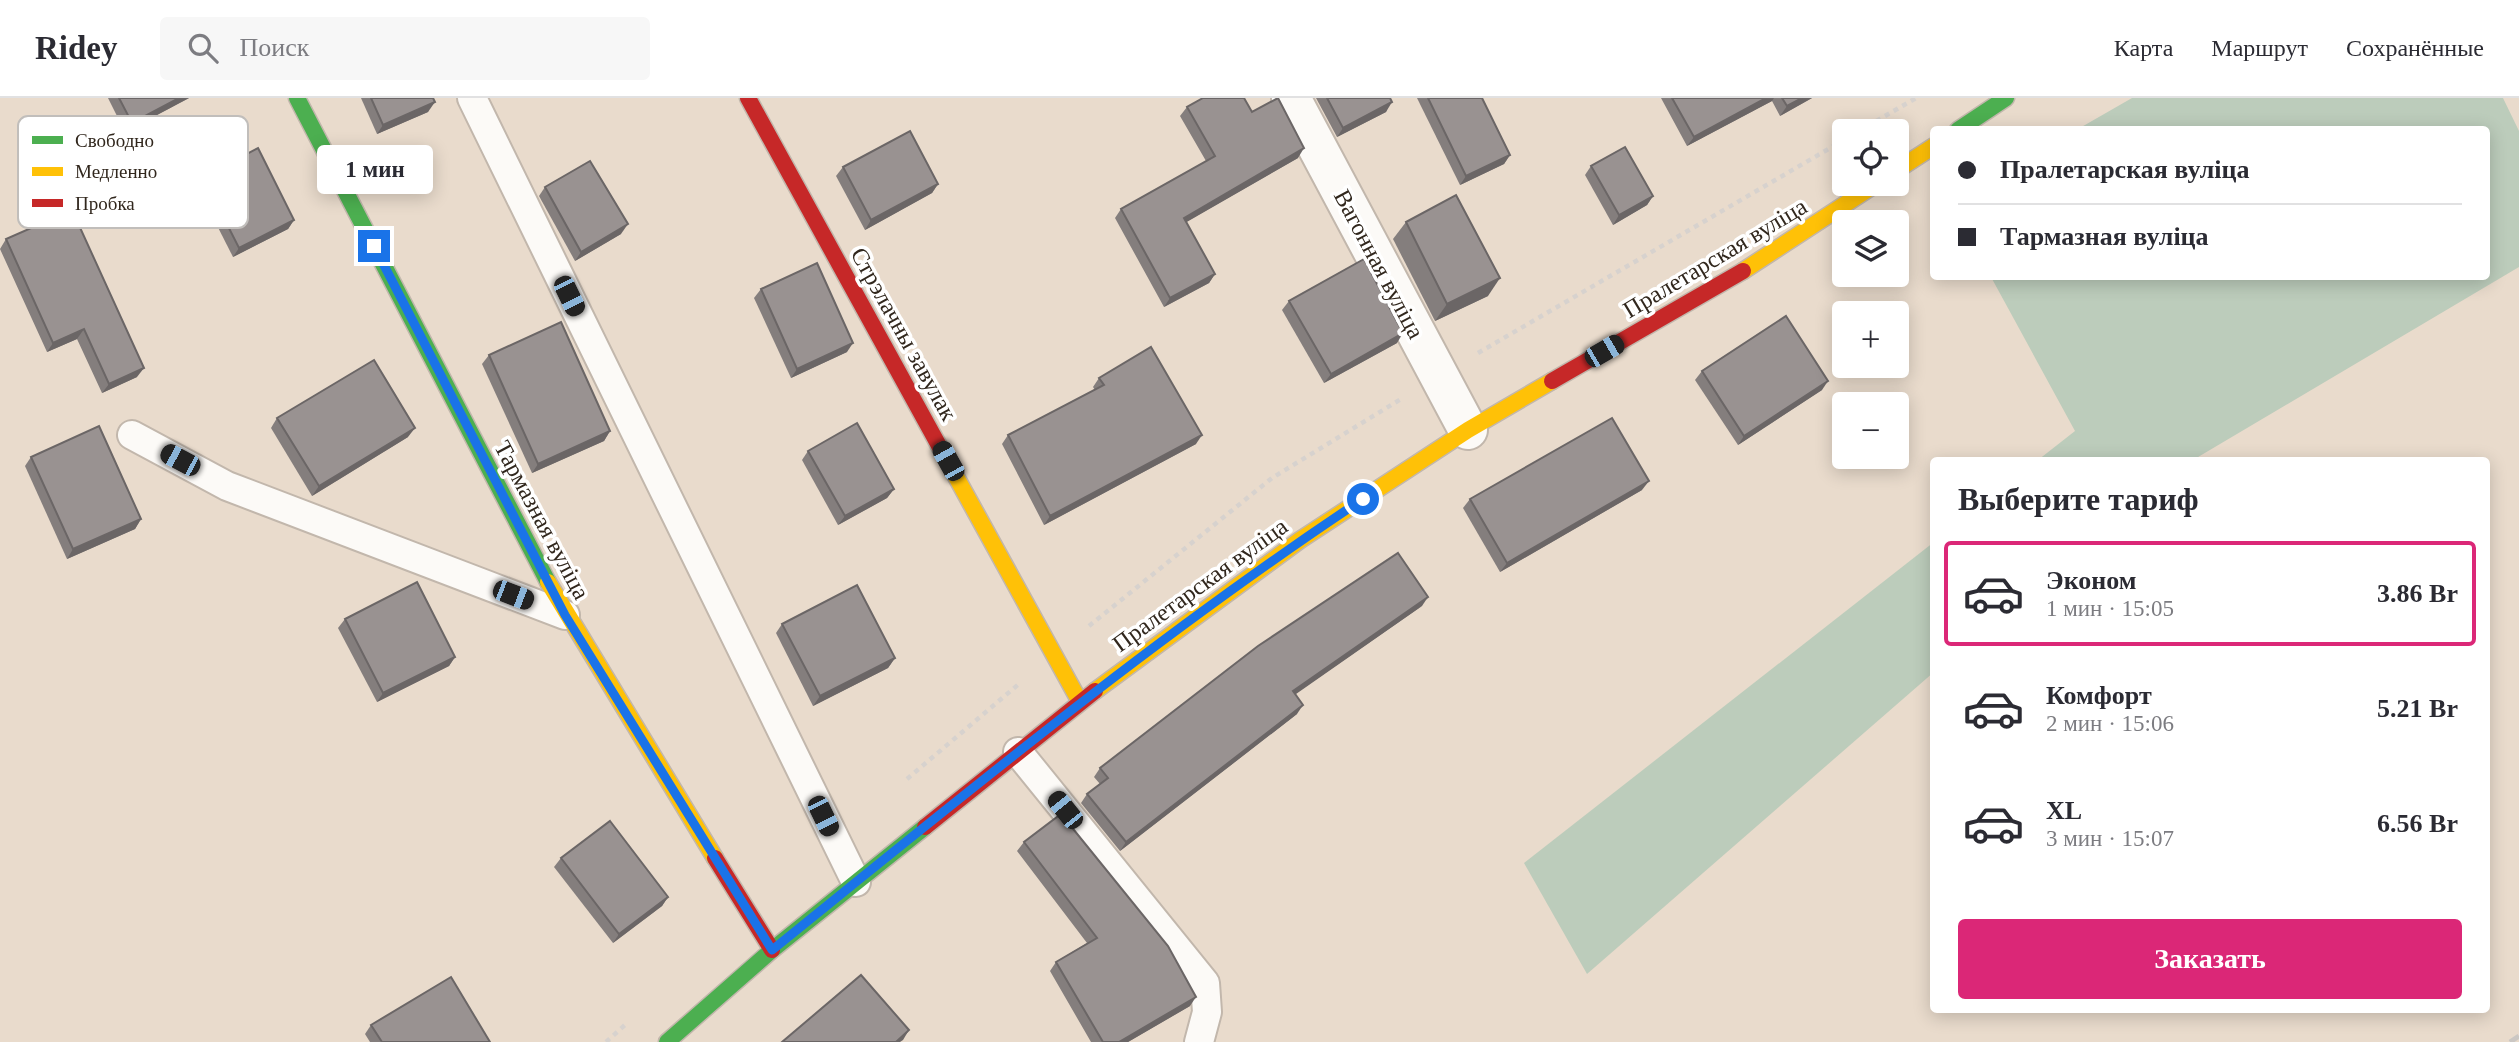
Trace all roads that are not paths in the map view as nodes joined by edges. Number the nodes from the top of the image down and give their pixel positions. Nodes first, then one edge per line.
1 (297, 98) edge
2 (472, 98) edge
3 (748, 98) edge
4 (1291, 98) edge
5 (2006, 98) edge
6 (1964, 126) edge
7 (1930, 149) edge
8 (1909, 162) edge
9 (1859, 196) edge
10 (1468, 430) junction
11 (132, 435) dead end
12 (565, 615) junction
13 (1080, 702) junction
14 (1017, 752) junction
15 (856, 882) junction
16 (772, 950) junction
17 (667, 1042) edge
18 (1199, 1042) edge

1 - 12 street, Тармазная вуліца
2 - 15 lane
3 - 13 street, Стрэлачны завулак
4 - 10 street, Вагонная вуліца
5 - 6 street
7 - 8 street
9 - 10 street, Пралетарская вуліца
10 - 13 street, Пралетарская вуліца
11 - 12 lane
12 - 16 street, Тармазная вуліца
13 - 14 street, Пралетарская вуліца
14 - 15 street, Пралетарская вуліца
14 - 18 lane
15 - 16 street, Пралетарская вуліца
16 - 17 street, Пралетарская вуліца

